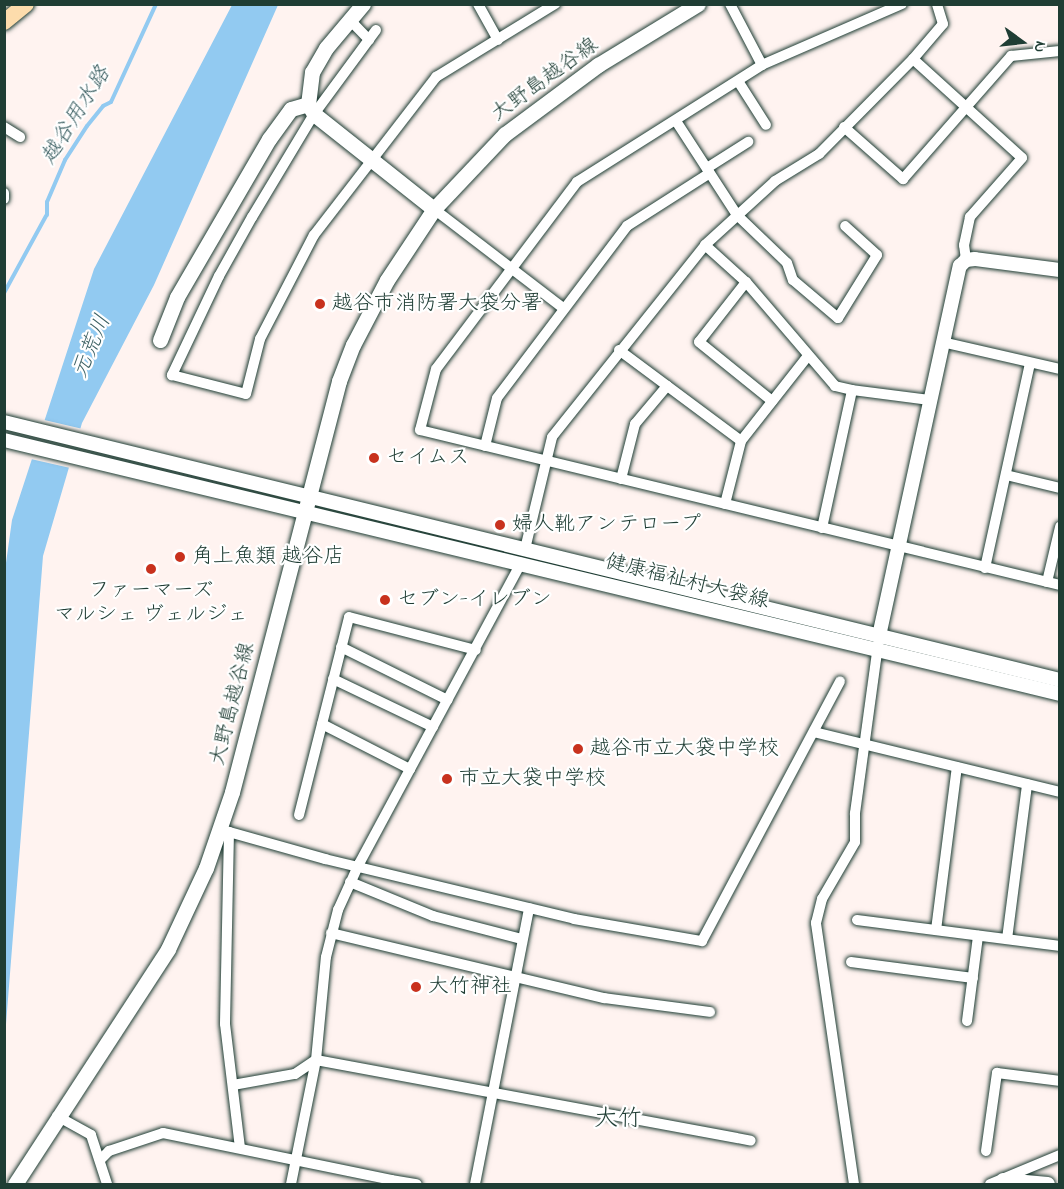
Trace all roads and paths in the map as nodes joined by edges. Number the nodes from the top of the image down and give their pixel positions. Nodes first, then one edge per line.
1 (26, 4) edge
2 (363, 4) edge
3 (478, 4) edge
4 (555, 4) edge
5 (698, 4) edge
6 (730, 4) edge
7 (902, 4) edge
8 (937, 4) edge
9 (349, 19) junction
10 (4, 22) edge
11 (376, 30) dead end
12 (369, 40) junction
13 (498, 40) junction
14 (1059, 51) edge
15 (913, 59) junction
16 (762, 65) junction
17 (738, 81) junction
18 (966, 106) junction
19 (311, 109) junction
20 (676, 121) junction
21 (766, 125) dead end
22 (4, 127) edge
23 (844, 127) junction
24 (20, 137) dead end
25 (748, 142) dead end
26 (374, 161) junction
27 (708, 171) junction
28 (4, 193) edge
29 (4, 199) edge
30 (434, 209) junction
31 (737, 215) junction
32 (845, 226) dead end
33 (705, 245) junction
34 (966, 260) junction
35 (512, 268) junction
36 (1059, 270) edge
37 (746, 282) junction
38 (563, 308) junction
39 (160, 340) dead end
40 (942, 342) junction
41 (619, 350) junction
42 (807, 357) junction
43 (1030, 363) junction
44 (1059, 369) edge
45 (667, 386) junction
46 (852, 390) junction
47 (930, 400) junction
48 (772, 401) junction
49 (4, 422) edge
50 (4, 440) edge
51 (741, 441) junction
52 (485, 446) junction
53 (547, 462) junction
54 (1006, 475) junction
55 (621, 479) junction
56 (1059, 488) edge
57 (308, 495) junction
58 (725, 504) junction
59 (303, 513) junction
60 (1059, 527) edge
61 (822, 528) junction
62 (898, 547) junction
63 (523, 556) junction
64 (985, 568) junction
65 (1047, 582) junction
66 (1059, 585) edge
67 (878, 643) junction
68 (341, 647) junction
69 (476, 650) junction
70 (333, 679) junction
71 (1059, 680) edge
72 (840, 681) dead end
73 (1059, 694) edge
74 (448, 700) junction
75 (322, 724) junction
76 (433, 727) junction
77 (814, 732) junction
78 (863, 744) junction
79 (957, 767) junction
80 (410, 769) junction
81 (1027, 784) junction
82 (1059, 792) edge
83 (299, 816) dead end
84 (225, 831) junction
85 (359, 864) junction
86 (350, 882) junction
87 (529, 908) junction
88 (857, 920) dead end
89 (936, 930) junction
90 (331, 933) junction
91 (978, 936) junction
92 (522, 939) junction
93 (1007, 939) junction
94 (1059, 946) edge
95 (851, 962) dead end
96 (513, 976) junction
97 (973, 978) junction
98 (710, 1012) dead end
99 (967, 1021) dead end
100 (316, 1060) junction
101 (1059, 1081) edge
102 (233, 1085) junction
103 (492, 1092) junction
104 (57, 1116) junction
105 (751, 1141) dead end
106 (240, 1148) junction
107 (986, 1151) dead end
108 (1059, 1155) edge
109 (100, 1160) junction
110 (296, 1160) junction
111 (391, 1182) edge
112 (999, 1183) edge
113 (15, 1185) edge
114 (107, 1185) edge
115 (291, 1185) edge
116 (417, 1185) edge
117 (475, 1185) edge
118 (854, 1185) edge
119 (1048, 1185) edge

1 - 10 main road
2 - 9 main road
3 - 13 street
4 - 13 street
5 - 30 main road, 大野島越谷線
6 - 16 street
7 - 16 street
8 - 15 street
9 - 12 street
9 - 19 main road
11 - 12 street
12 - 19 street
13 - 26 street
14 - 18 street
15 - 18 street
15 - 23 street
16 - 17 street
17 - 20 street
17 - 21 street
18 - 23 street
18 - 34 street
19 - 26 main road
19 - 26 street
19 - 39 main road
20 - 27 street
20 - 35 street
22 - 24 street
23 - 31 street
25 - 27 street
26 - 30 main road
27 - 31 street
27 - 38 street
28 - 29 street
30 - 35 street
30 - 57 main road, 大野島越谷線
31 - 32 street
31 - 33 street
33 - 37 street
33 - 41 street
34 - 36 street
34 - 40 street
35 - 38 street
35 - 52 street
37 - 42 street
37 - 48 street
38 - 52 street
40 - 43 street
40 - 47 street
41 - 45 street
41 - 53 street
42 - 46 street
42 - 48 street
43 - 44 street
43 - 54 street
45 - 51 street
45 - 55 street
46 - 47 street
46 - 61 street
47 - 62 street
48 - 51 street
49 - 57 street, 健康福祉村大袋線
50 - 59 street, 健康福祉村大袋線
51 - 58 street
52 - 53 street
53 - 55 street
53 - 63 street
54 - 56 street
54 - 64 street
55 - 58 street
57 - 59 main road, 大野島越谷線
57 - 63 street, 健康福祉村大袋線
58 - 61 street
59 - 63 street, 健康福祉村大袋線
59 - 84 main road, 大野島越谷線
60 - 65 street
61 - 62 street
62 - 64 street
62 - 67 street
63 - 67 street, 健康福祉村大袋線
63 - 69 street
64 - 65 street
65 - 66 street
67 - 71 street, 健康福祉村大袋線
67 - 73 street, 健康福祉村大袋線
67 - 78 street
68 - 69 street
68 - 70 street
68 - 74 street
69 - 74 street
70 - 75 street
70 - 76 street
72 - 77 street
74 - 76 street
75 - 80 street
75 - 83 street
76 - 80 street
77 - 78 street
77 - 87 street
78 - 79 street
78 - 118 street
79 - 81 street
79 - 89 street
80 - 85 street
81 - 82 street
81 - 93 street
84 - 85 street
84 - 102 street
84 - 104 main road, 大野島越谷線
85 - 86 street
85 - 87 street
86 - 90 street
86 - 92 street
87 - 92 street
88 - 89 street
89 - 91 street
90 - 96 street
90 - 100 street
91 - 93 street
91 - 97 street
92 - 96 street
93 - 94 street
95 - 97 street
96 - 98 street
96 - 103 street
97 - 99 street
100 - 102 street
100 - 103 street
100 - 110 street
101 - 107 street
102 - 106 street
103 - 105 street
103 - 117 street
104 - 109 street
104 - 113 main road, 大野島越谷線
106 - 109 street
106 - 110 street
108 - 112 street
109 - 114 street
110 - 111 street
110 - 115 street
111 - 116 street
112 - 119 street

